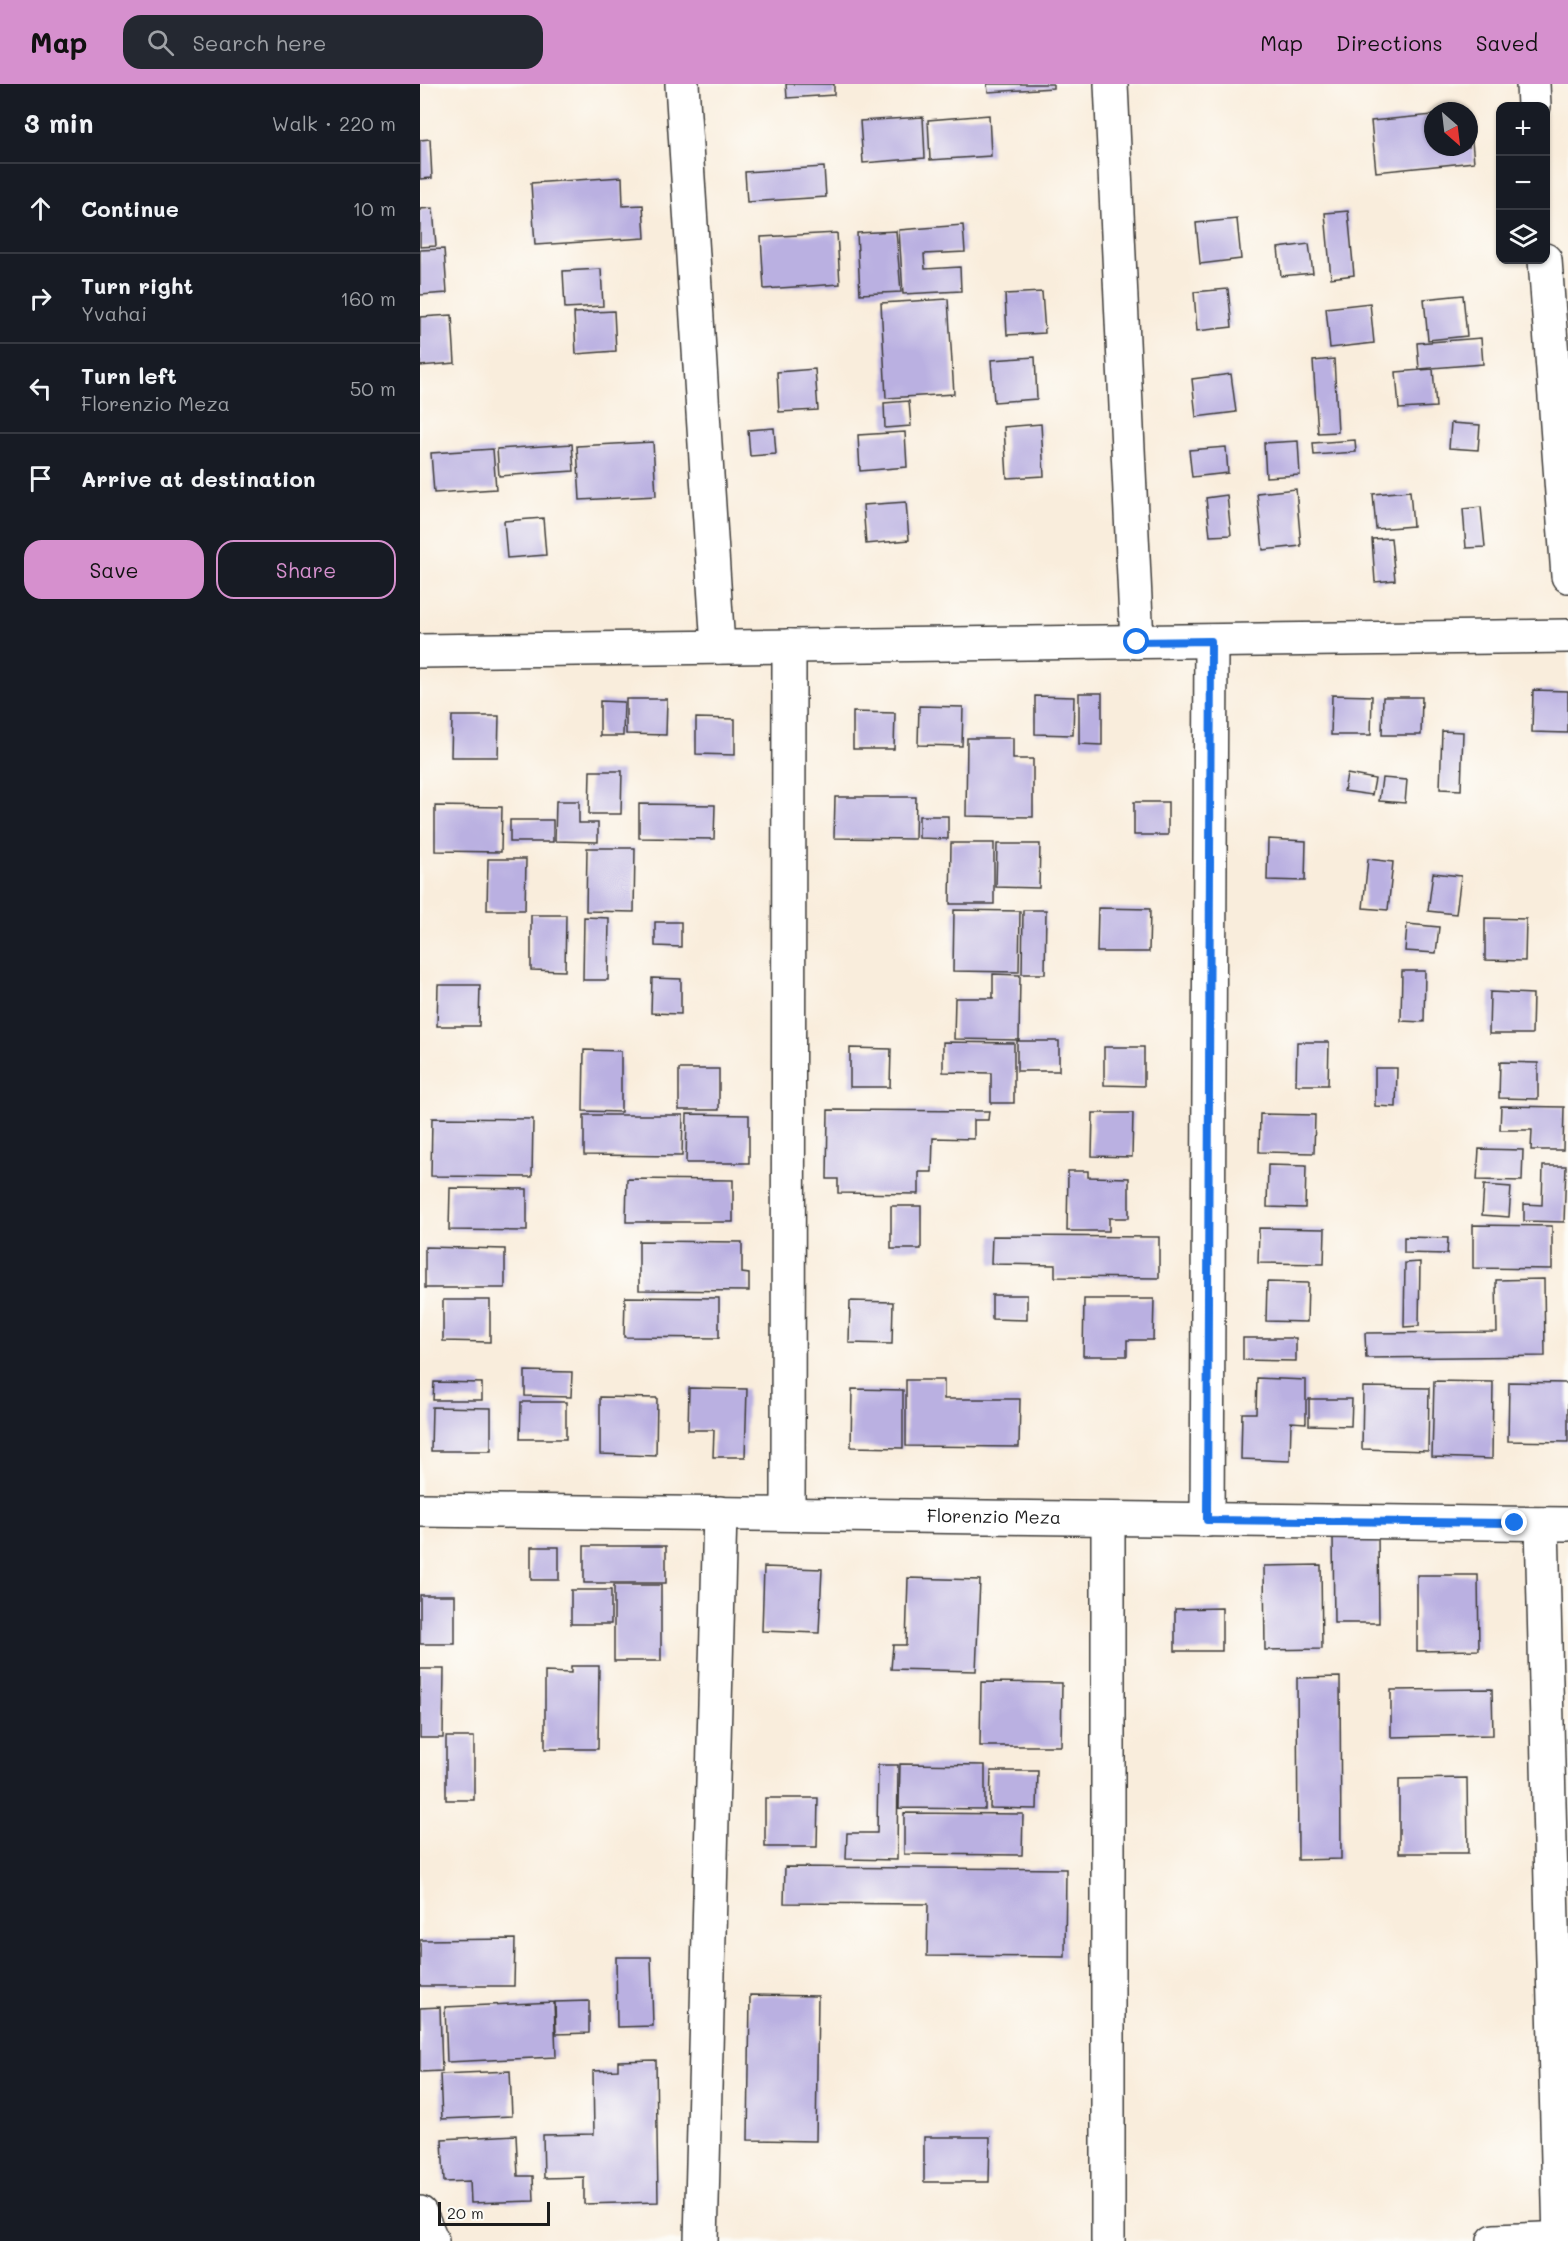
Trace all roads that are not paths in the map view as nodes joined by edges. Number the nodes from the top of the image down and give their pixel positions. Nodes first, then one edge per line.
1 (682, 84) edge
2 (1111, 84) edge
3 (1533, 84) edge
4 (1534, 102) edge
5 (1545, 264) edge
6 (1568, 576) edge
7 (1568, 636) edge
8 (1211, 641) junction
9 (1137, 642) junction
10 (789, 646) junction
11 (718, 647) junction
12 (420, 651) edge
13 (420, 1510) edge
14 (720, 1513) junction
15 (788, 1514) junction
16 (1108, 1519) junction
17 (1207, 1520) junction
18 (1555, 1524) edge
19 (420, 2213) edge
20 (1563, 2239) edge
21 (432, 2241) edge
22 (701, 2241) edge
23 (1108, 2241) edge
24 (1494, 2241) edge

1 - 11 street
2 - 9 street
3 - 4 street
5 - 6 street
7 - 8 street
8 - 9 street
8 - 17 street
9 - 10 street
10 - 11 street
10 - 15 street
11 - 12 street
13 - 14 street, Florenzio Meza
14 - 15 street, Florenzio Meza
14 - 22 street
15 - 16 street, Florenzio Meza
16 - 17 street, Florenzio Meza
16 - 23 street
17 - 18 street, Florenzio Meza
18 - 20 street
19 - 21 street
20 - 24 street

